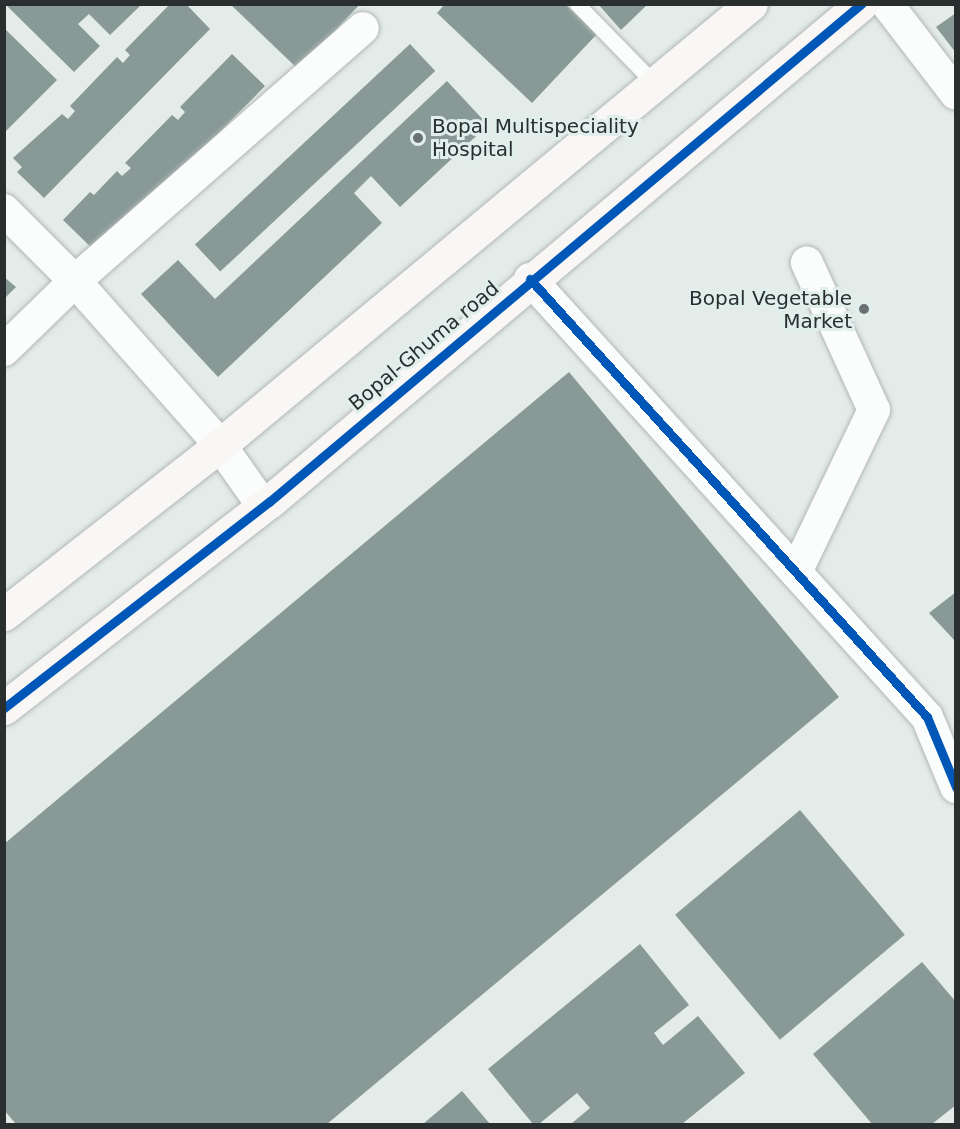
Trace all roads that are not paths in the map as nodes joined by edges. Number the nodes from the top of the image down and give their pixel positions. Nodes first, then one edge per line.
1 (577, 4) edge
2 (751, 4) edge
3 (861, 4) edge
4 (887, 4) edge
5 (363, 28) dead end
6 (655, 84) junction
7 (956, 94) edge
8 (4, 210) edge
9 (807, 263) dead end
10 (530, 279) junction
11 (75, 281) junction
12 (4, 350) edge
13 (220, 445) junction
14 (263, 506) junction
15 (796, 572) junction
16 (4, 614) edge
17 (4, 708) edge
18 (956, 787) edge

1 - 6 lane
2 - 6 street
3 - 10 street, Bopal-Ghuma road
4 - 7 street
5 - 11 street
6 - 13 street
8 - 11 street
9 - 15 street
10 - 14 street, Bopal-Ghuma road
10 - 15 street
11 - 12 street
11 - 13 street
13 - 14 street
13 - 16 street
14 - 17 street, Bopal-Ghuma road
15 - 18 street

